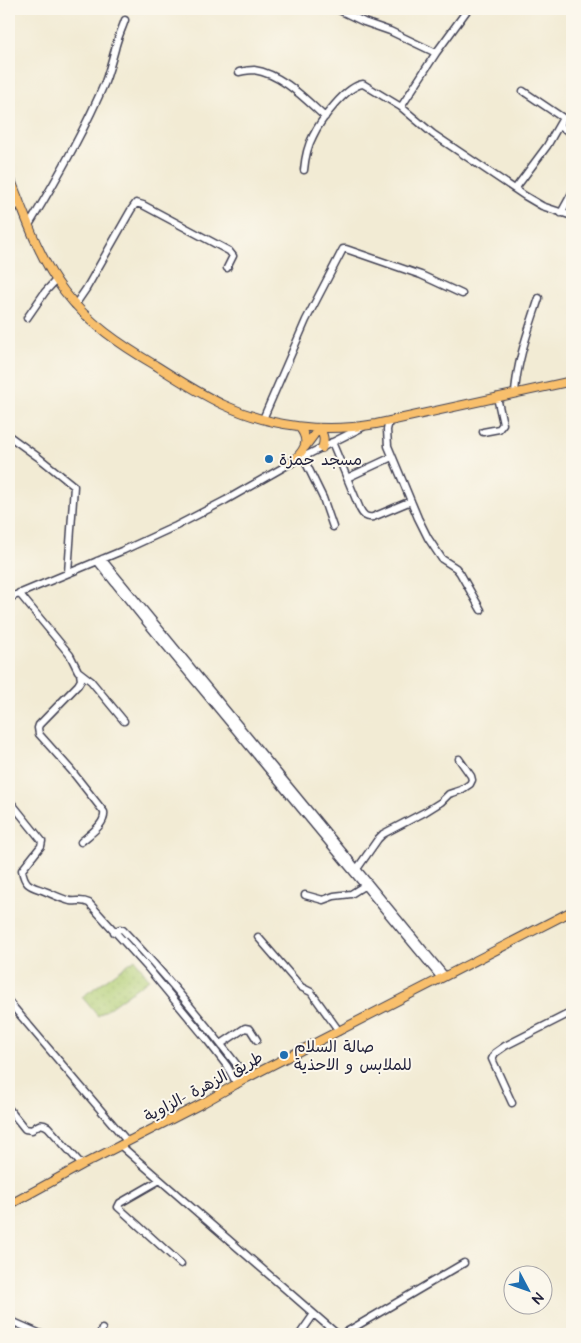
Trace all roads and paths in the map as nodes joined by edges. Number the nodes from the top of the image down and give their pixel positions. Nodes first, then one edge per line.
1 (337, 9) edge
2 (468, 9) edge
3 (125, 20) dead end
4 (436, 53) junction
5 (239, 72) dead end
6 (523, 90) dead end
7 (401, 107) junction
8 (325, 117) junction
9 (559, 126) junction
10 (572, 133) edge
11 (304, 170) dead end
12 (9, 175) edge
13 (515, 189) junction
14 (572, 193) edge
15 (19, 200) junction
16 (561, 213) junction
17 (9, 216) edge
18 (572, 216) edge
19 (29, 225) junction
20 (227, 268) dead end
21 (56, 280) junction
22 (462, 294) dead end
23 (540, 298) dead end
24 (75, 305) junction
25 (27, 318) dead end
26 (572, 381) edge
27 (515, 393) junction
28 (497, 397) junction
29 (263, 419) junction
30 (389, 420) junction
31 (365, 426) junction
32 (299, 427) junction
33 (319, 428) junction
34 (483, 432) dead end
35 (9, 436) edge
36 (332, 442) junction
37 (305, 447) junction
38 (322, 448) junction
39 (303, 457) junction
40 (392, 457) junction
41 (291, 463) junction
42 (347, 478) junction
43 (411, 501) junction
44 (333, 527) dead end
45 (100, 560) junction
46 (68, 573) junction
47 (19, 593) junction
48 (9, 598) edge
49 (481, 610) dead end
50 (80, 673) junction
51 (124, 721) dead end
52 (459, 759) dead end
53 (9, 800) edge
54 (82, 842) dead end
55 (357, 869) junction
56 (366, 884) junction
57 (305, 895) dead end
58 (572, 911) edge
59 (114, 932) junction
60 (258, 937) dead end
61 (443, 977) junction
62 (9, 1002) edge
63 (572, 1012) edge
64 (338, 1031) junction
65 (257, 1040) dead end
66 (221, 1044) junction
67 (226, 1051) junction
68 (220, 1057) junction
69 (247, 1078) junction
70 (237, 1084) junction
71 (512, 1103) dead end
72 (9, 1109) edge
73 (123, 1143) junction
74 (82, 1165) junction
75 (160, 1180) junction
76 (9, 1204) edge
77 (181, 1264) dead end
78 (464, 1264) dead end
79 (314, 1314) junction
80 (9, 1320) edge
81 (9, 1326) edge
82 (13, 1334) edge
83 (41, 1334) edge
84 (300, 1334) edge
85 (337, 1334) edge
86 (343, 1334) edge

1 - 4 street
2 - 4 street
3 - 19 street
4 - 7 street
5 - 8 street
6 - 9 street
7 - 8 street
7 - 13 street
8 - 11 street
9 - 10 street
9 - 13 street
12 - 15 main road
13 - 16 street
14 - 16 street
15 - 17 street
15 - 19 main road
16 - 18 street
19 - 21 main road
20 - 24 street
21 - 24 main road
21 - 25 street
22 - 29 street
23 - 27 street
24 - 29 main road
26 - 27 main road
27 - 28 main road
28 - 30 main road
28 - 34 street
29 - 32 main road
30 - 31 main road
30 - 40 street
31 - 33 main road
31 - 36 street
32 - 33 main road
32 - 37 main road
33 - 37 main road
33 - 38 main road
35 - 46 street
36 - 38 street
36 - 42 street
37 - 41 main road
38 - 39 street
39 - 41 street
39 - 44 street
40 - 42 street
40 - 43 street
41 - 45 street
42 - 43 street
43 - 49 street
45 - 46 street
45 - 55 street
45 - 56 street
46 - 47 street
47 - 48 street
47 - 50 street
50 - 51 street
50 - 54 street
52 - 55 street
53 - 59 street
55 - 56 street
56 - 57 street
56 - 61 street
58 - 61 main road, طريق الزهرة -الزاوية
59 - 66 street
59 - 68 street
60 - 64 street
61 - 64 main road, طريق الزهرة -الزاوية
62 - 73 street
63 - 71 street
64 - 69 main road, طريق الزهرة -الزاوية
65 - 66 street
66 - 67 street
67 - 68 street
67 - 69 street
68 - 70 street
69 - 70 main road, طريق الزهرة -الزاوية
70 - 73 main road, طريق الزهرة -الزاوية
72 - 74 street
73 - 74 main road, طريق الزهرة -الزاوية
73 - 75 street
74 - 76 main road, طريق الزهرة -الزاوية
75 - 77 street
75 - 79 street
78 - 86 street
79 - 84 street
79 - 85 street
80 - 83 street
81 - 82 street

